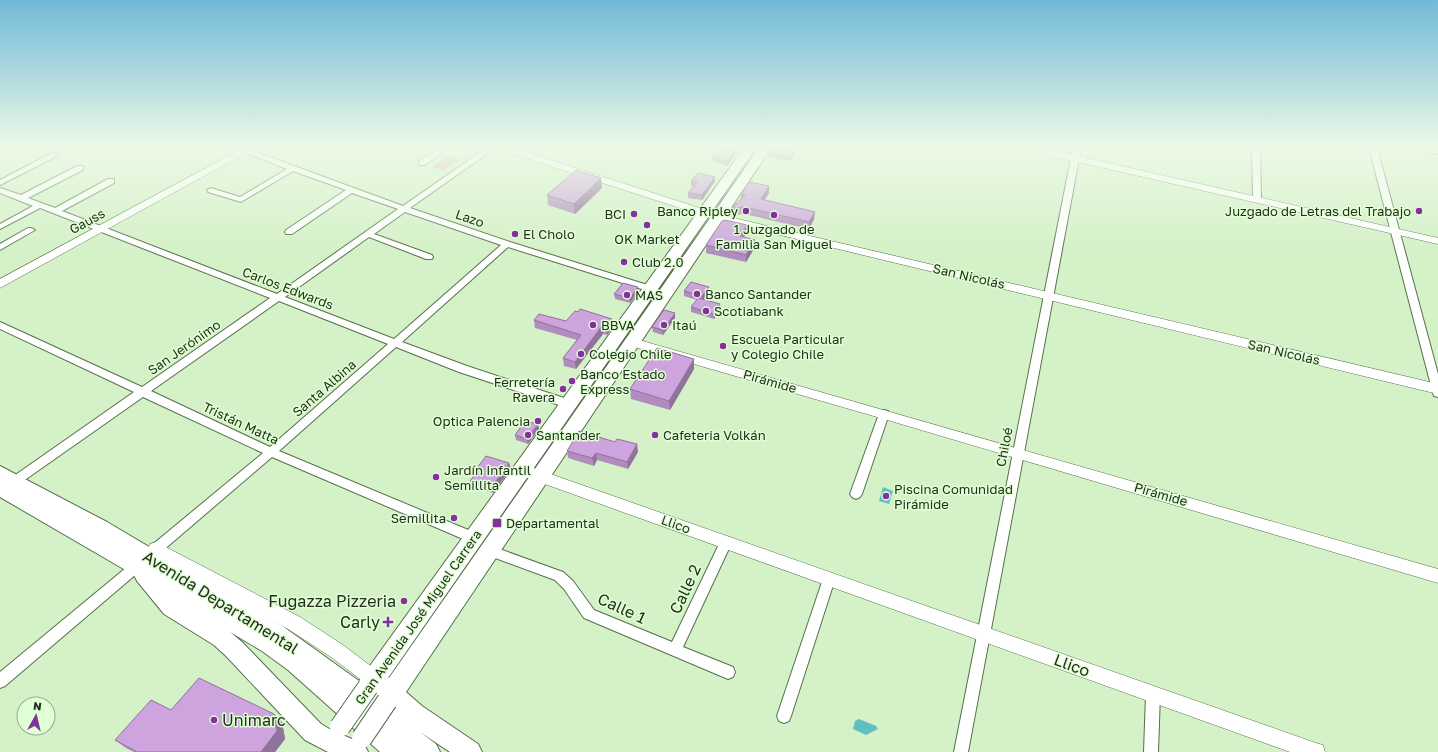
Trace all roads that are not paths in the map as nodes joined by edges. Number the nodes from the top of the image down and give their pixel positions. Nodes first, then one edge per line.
1 (51, 183) edge
2 (107, 183) edge
3 (184, 183) edge
4 (268, 183) edge
5 (333, 183) edge
6 (441, 183) edge
7 (618, 183) edge
8 (725, 183) edge
9 (741, 183) edge
10 (1070, 183) edge
11 (1192, 183) edge
12 (1257, 183) edge
13 (1382, 183) edge
14 (0, 190) edge
15 (210, 190) dead end
16 (351, 190) junction
17 (22, 198) junction
18 (1257, 200) junction
19 (40, 205) junction
20 (404, 209) junction
21 (56, 211) junction
22 (704, 213) junction
23 (718, 217) junction
24 (0, 226) edge
25 (102, 229) junction
26 (31, 230) dead end
27 (1394, 231) junction
28 (289, 232) dead end
29 (368, 234) junction
30 (1438, 241) edge
31 (507, 244) junction
32 (0, 247) edge
33 (429, 257) dead end
34 (0, 284) edge
35 (651, 289) junction
36 (1048, 295) junction
37 (277, 297) junction
38 (0, 325) edge
39 (614, 341) junction
40 (632, 342) junction
41 (395, 344) junction
42 (1438, 390) edge
43 (142, 392) junction
44 (569, 404) junction
45 (884, 414) junction
46 (271, 452) junction
47 (1017, 452) junction
48 (522, 470) junction
49 (541, 476) junction
50 (5, 481) edge
51 (856, 494) dead end
52 (100, 528) junction
53 (474, 538) junction
54 (726, 542) junction
55 (156, 549) junction
56 (491, 551) junction
57 (137, 566) junction
58 (1438, 576) edge
59 (829, 579) junction
60 (983, 634) junction
61 (675, 650) junction
62 (728, 672) dead end
63 (0, 681) edge
64 (371, 683) junction
65 (1153, 694) junction
66 (390, 697) junction
67 (784, 716) dead end
68 (331, 740) edge
69 (356, 748) edge
70 (400, 752) edge
71 (428, 752) edge
72 (470, 752) edge
73 (961, 752) edge
74 (1151, 752) edge
75 (1316, 752) edge

1 - 17 street
2 - 21 street
3 - 25 street, Gauss
4 - 15 street
5 - 16 street, Lazo
6 - 20 street, San Jerónimo
7 - 22 street, San Nicolás
8 - 22 main road, Gran Avenida José Miguel Carrera
9 - 23 main road, Gran Avenida José Miguel Carrera
10 - 36 street, Chiloé
11 - 18 street
12 - 18 street
13 - 27 street
14 - 17 street, Carlos Edwards
16 - 20 street, Lazo
16 - 28 street
17 - 19 street, Carlos Edwards
18 - 27 street
19 - 21 street, Carlos Edwards
19 - 24 street
20 - 29 street, San Jerónimo
20 - 31 street, Lazo
21 - 25 street, Carlos Edwards
22 - 23 street, San Nicolás
22 - 35 main road, Gran Avenida José Miguel Carrera
23 - 36 street, San Nicolás
23 - 40 main road, Gran Avenida José Miguel Carrera
25 - 34 street, Gauss
25 - 37 street, Carlos Edwards
26 - 32 street
27 - 30 street
27 - 42 street
29 - 33 street
29 - 37 street, San Jerónimo
31 - 35 street, Lazo
31 - 41 street, Santa Albina
35 - 39 main road, Gran Avenida José Miguel Carrera
36 - 42 street, San Nicolás
36 - 47 street, Chiloé
37 - 41 street, Carlos Edwards
37 - 43 street, San Jerónimo
38 - 43 street, Tristán Matta
39 - 40 main road
39 - 44 main road, Gran Avenida José Miguel Carrera
40 - 45 street, Pirámide
40 - 49 main road, Gran Avenida José Miguel Carrera
41 - 44 street, Carlos Edwards
41 - 46 street, Santa Albina
43 - 46 street, Tristán Matta
43 - 50 street, San Jerónimo
44 - 48 main road, Gran Avenida José Miguel Carrera
45 - 47 street, Pirámide
45 - 51 street
46 - 53 street, Tristán Matta
46 - 55 street, Santa Albina
47 - 58 street, Pirámide
47 - 60 street, Chiloé
48 - 49 street, Llico
48 - 53 main road, Gran Avenida José Miguel Carrera
49 - 54 street, Llico
49 - 56 main road, Gran Avenida José Miguel Carrera
50 - 52 main road, Avenida Departamental
50 - 57 main road, Avenida Departamental
52 - 55 main road
52 - 71 main road, Avenida Departamental
53 - 64 main road, Gran Avenida José Miguel Carrera
54 - 59 street, Llico
54 - 61 street, Calle 2
55 - 64 street, Avenida Departamental
56 - 61 street, Calle 1
56 - 66 main road, Gran Avenida José Miguel Carrera
57 - 63 street
57 - 68 main road
57 - 70 main road, Avenida Departamental
59 - 60 street, Llico
59 - 67 street
60 - 65 street, Llico
60 - 73 street, Chiloé
61 - 62 street, Calle 1
64 - 66 main road
64 - 68 main road, Gran Avenida José Miguel Carrera, bridge
65 - 74 street
65 - 75 street, Llico
66 - 69 main road, Gran Avenida José Miguel Carrera, bridge
66 - 72 main road
68 - 69 main road

